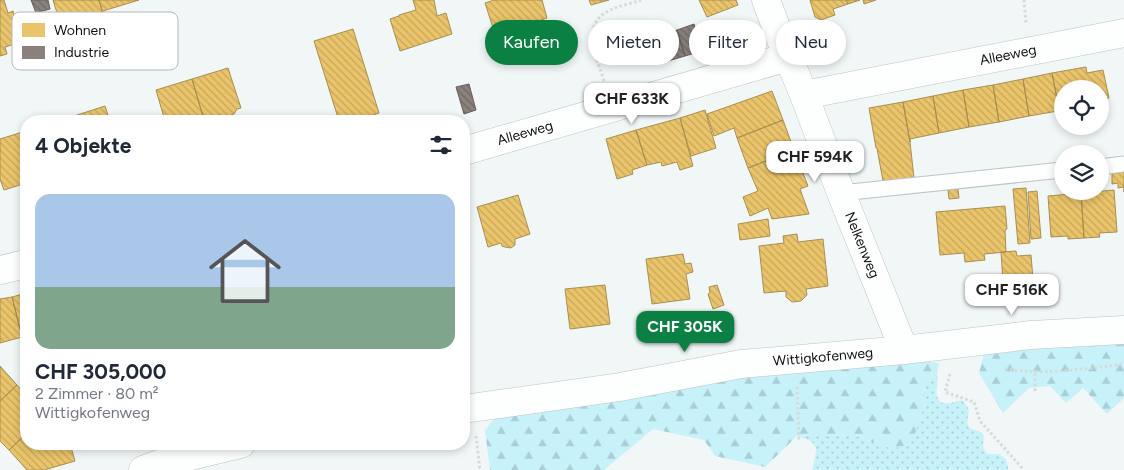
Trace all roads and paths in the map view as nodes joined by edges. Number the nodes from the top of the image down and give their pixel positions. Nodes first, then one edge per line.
1 (642, 0) edge
2 (766, 0) edge
3 (1024, 0) edge
4 (776, 26) edge
5 (1027, 29) dead end
6 (1124, 33) edge
7 (776, 60) edge
8 (791, 65) edge
9 (804, 95) junction
10 (612, 108) junction
11 (470, 149) edge
12 (1124, 164) edge
13 (1109, 166) edge
14 (1054, 171) edge
15 (841, 193) junction
16 (20, 265) edge
17 (0, 270) edge
18 (1124, 330) edge
19 (904, 350) junction
20 (796, 359) junction
21 (1035, 372) dead end
22 (950, 373) dead end
23 (1035, 391) dead end
24 (470, 409) edge
25 (799, 441) dead end
26 (215, 450) edge
27 (143, 470) edge
28 (1024, 470) edge

1 - 10 path
2 - 4 street, Nelkenweg
3 - 5 path
6 - 9 street, Alleeweg
7 - 10 street, Alleeweg
8 - 9 street, Nelkenweg
9 - 15 street, Nelkenweg
10 - 11 street, Alleeweg
12 - 13 lane
14 - 15 lane
15 - 19 street, Nelkenweg
16 - 17 street
18 - 19 street, Wittigkofenweg
19 - 20 street, Wittigkofenweg
20 - 24 street, Wittigkofenweg
20 - 25 path
21 - 23 path
22 - 28 path
26 - 27 street

